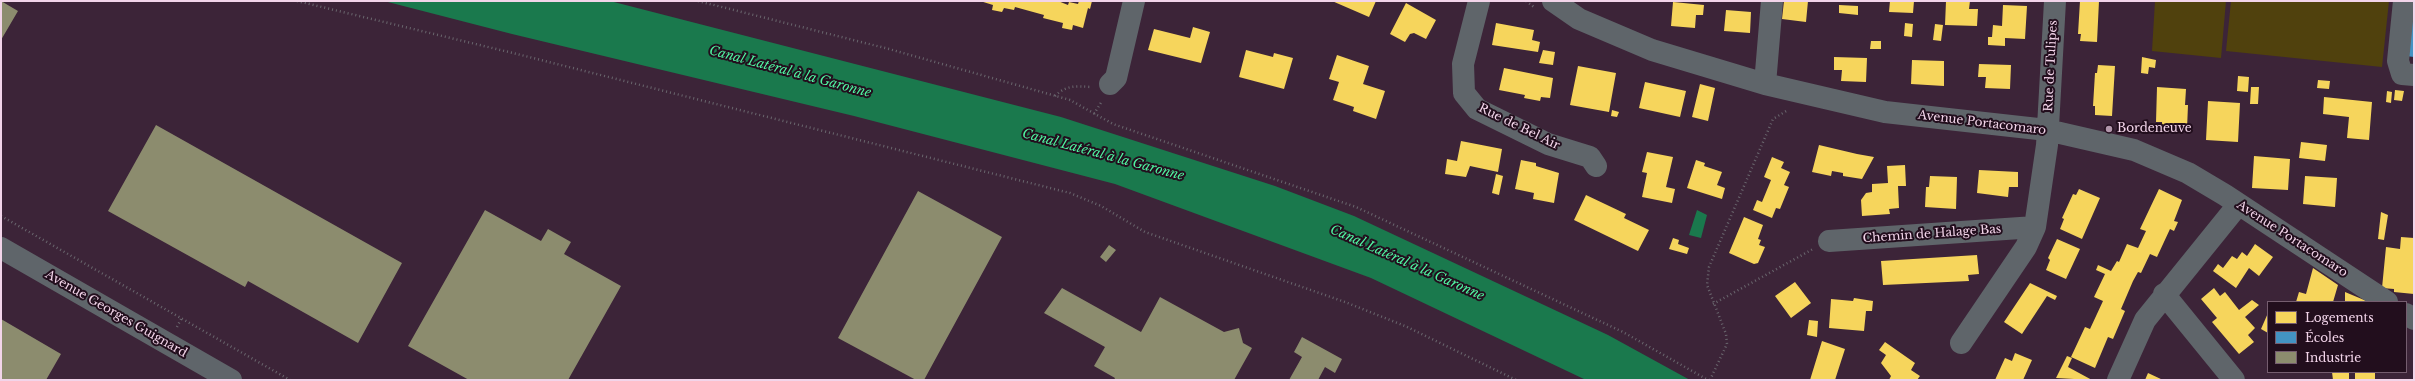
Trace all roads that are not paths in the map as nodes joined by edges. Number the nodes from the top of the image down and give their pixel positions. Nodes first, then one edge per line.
1 (1134, 1) edge
2 (1479, 1) edge
3 (1553, 1) edge
4 (1772, 1) edge
5 (2055, 1) edge
6 (2404, 1) edge
7 (2408, 74) edge
8 (1110, 84) road end
9 (1765, 84) junction
10 (2047, 130) junction
11 (1596, 166) dead end
12 (2238, 205) junction
13 (2035, 227) junction
14 (1830, 241) road end
15 (1, 248) edge
16 (2164, 294) junction
17 (2385, 301) edge
18 (1961, 343) dead end
19 (231, 380) edge
20 (2118, 380) edge
21 (2234, 380) edge

1 - 8 street
2 - 11 street, Rue de Bel Air
3 - 9 street, Avenue Portacomaro
4 - 9 street
5 - 10 street, Rue de Tulipes
6 - 7 street
9 - 10 street, Avenue Portacomaro
10 - 12 street, Avenue Portacomaro
10 - 13 street
12 - 16 street
12 - 17 street, Avenue Portacomaro
13 - 14 street, Chemin de Halage Bas
13 - 18 street
15 - 19 street, Avenue Georges Guignard
16 - 20 street
16 - 21 street

